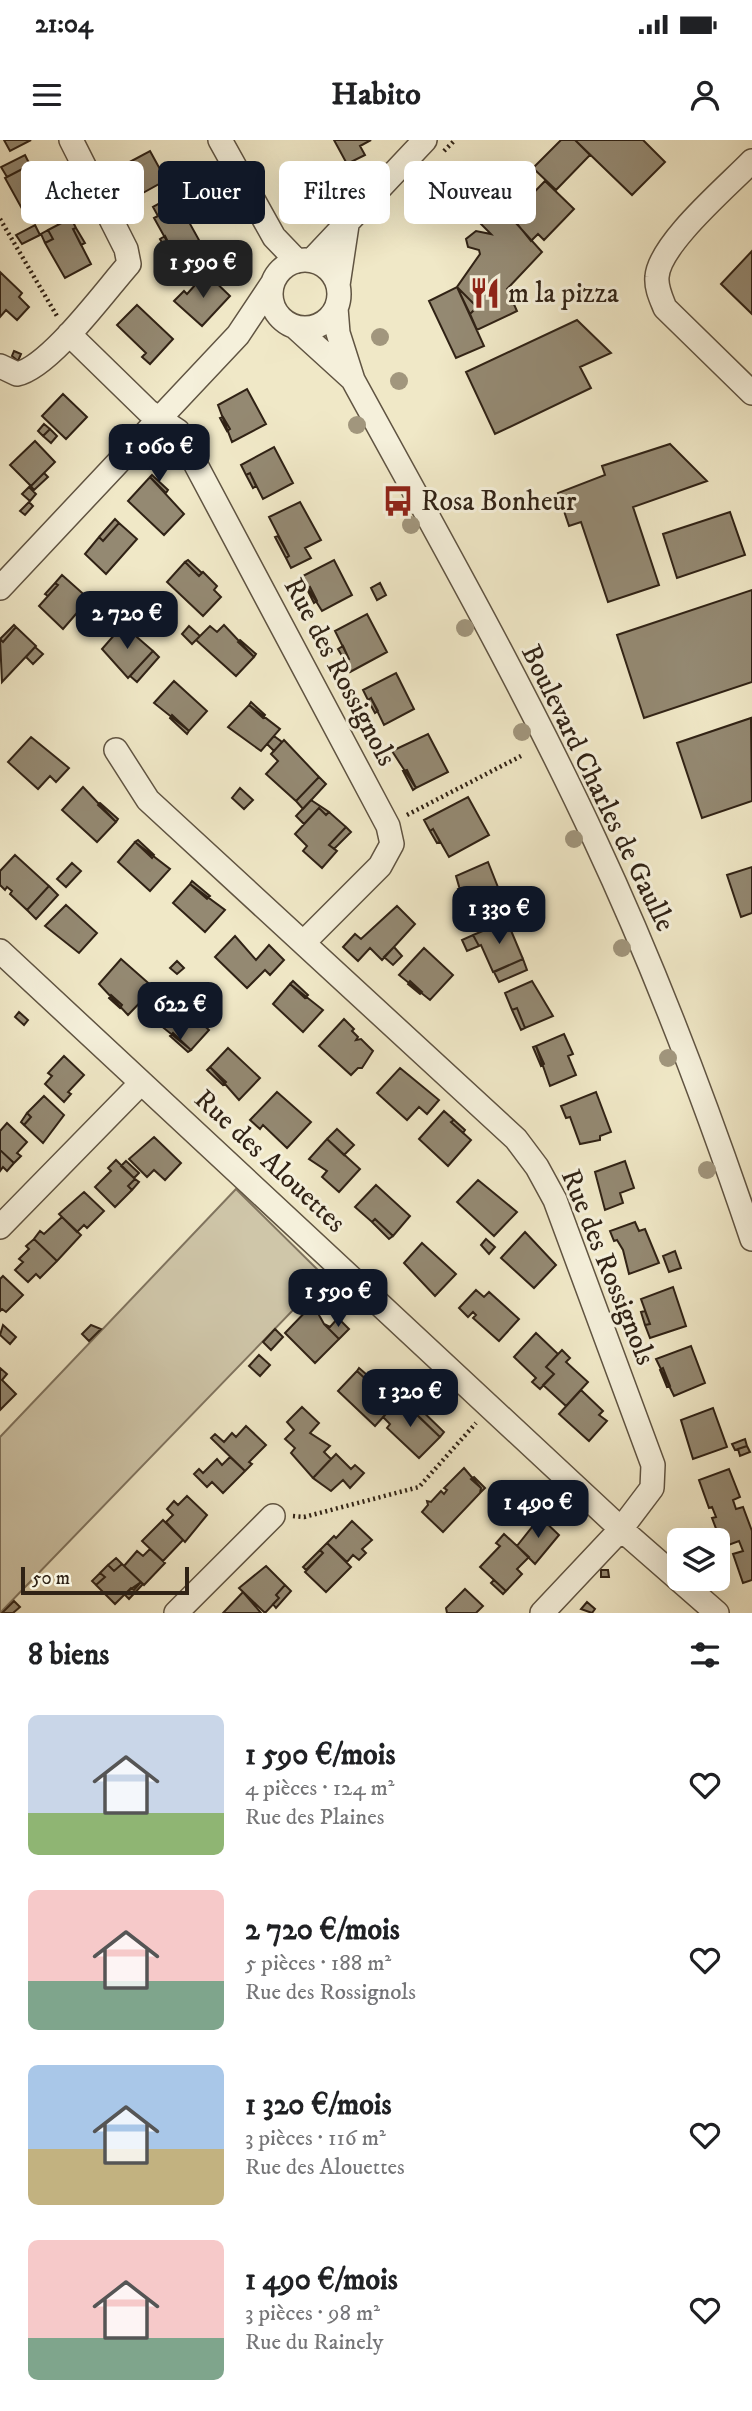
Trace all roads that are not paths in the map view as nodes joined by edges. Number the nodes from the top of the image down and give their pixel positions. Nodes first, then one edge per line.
1 (71, 140) edge
2 (220, 140) edge
3 (417, 143) edge
4 (752, 161) edge
5 (347, 225) junction
6 (290, 269) junction
7 (338, 285) junction
8 (336, 308) junction
9 (292, 326) junction
10 (69, 334) junction
11 (238, 335) junction
12 (0, 366) edge
13 (353, 380) junction
14 (752, 393) edge
15 (160, 420) junction
16 (0, 588) edge
17 (116, 750) dead end
18 (304, 942) junction
19 (0, 951) edge
20 (141, 1083) junction
21 (0, 1227) edge
22 (752, 1238) edge
23 (273, 1516) road end
24 (621, 1528) junction
25 (176, 1613) edge
26 (542, 1613) edge
27 (717, 1613) edge

1 - 10 street
2 - 6 street
3 - 5 street
4 - 14 street
5 - 6 street
5 - 7 street
6 - 7 street
6 - 9 street
6 - 11 street
7 - 8 street
8 - 9 street
8 - 13 street, Boulevard Charles de Gaulle
9 - 11 street
9 - 13 street, Boulevard Charles de Gaulle
10 - 12 street
10 - 15 street, Rue des Rossignols
11 - 15 street
13 - 22 street, Boulevard Charles de Gaulle
15 - 16 street
15 - 18 street, Rue des Rossignols
17 - 18 street, Rue des Rossignols
18 - 24 street, Rue des Rossignols
19 - 20 street, Rue des Alouettes
20 - 21 street
20 - 24 street, Rue des Alouettes
23 - 25 street
24 - 26 street, Rue des Rossignols
24 - 27 street, Rue des Alouettes

